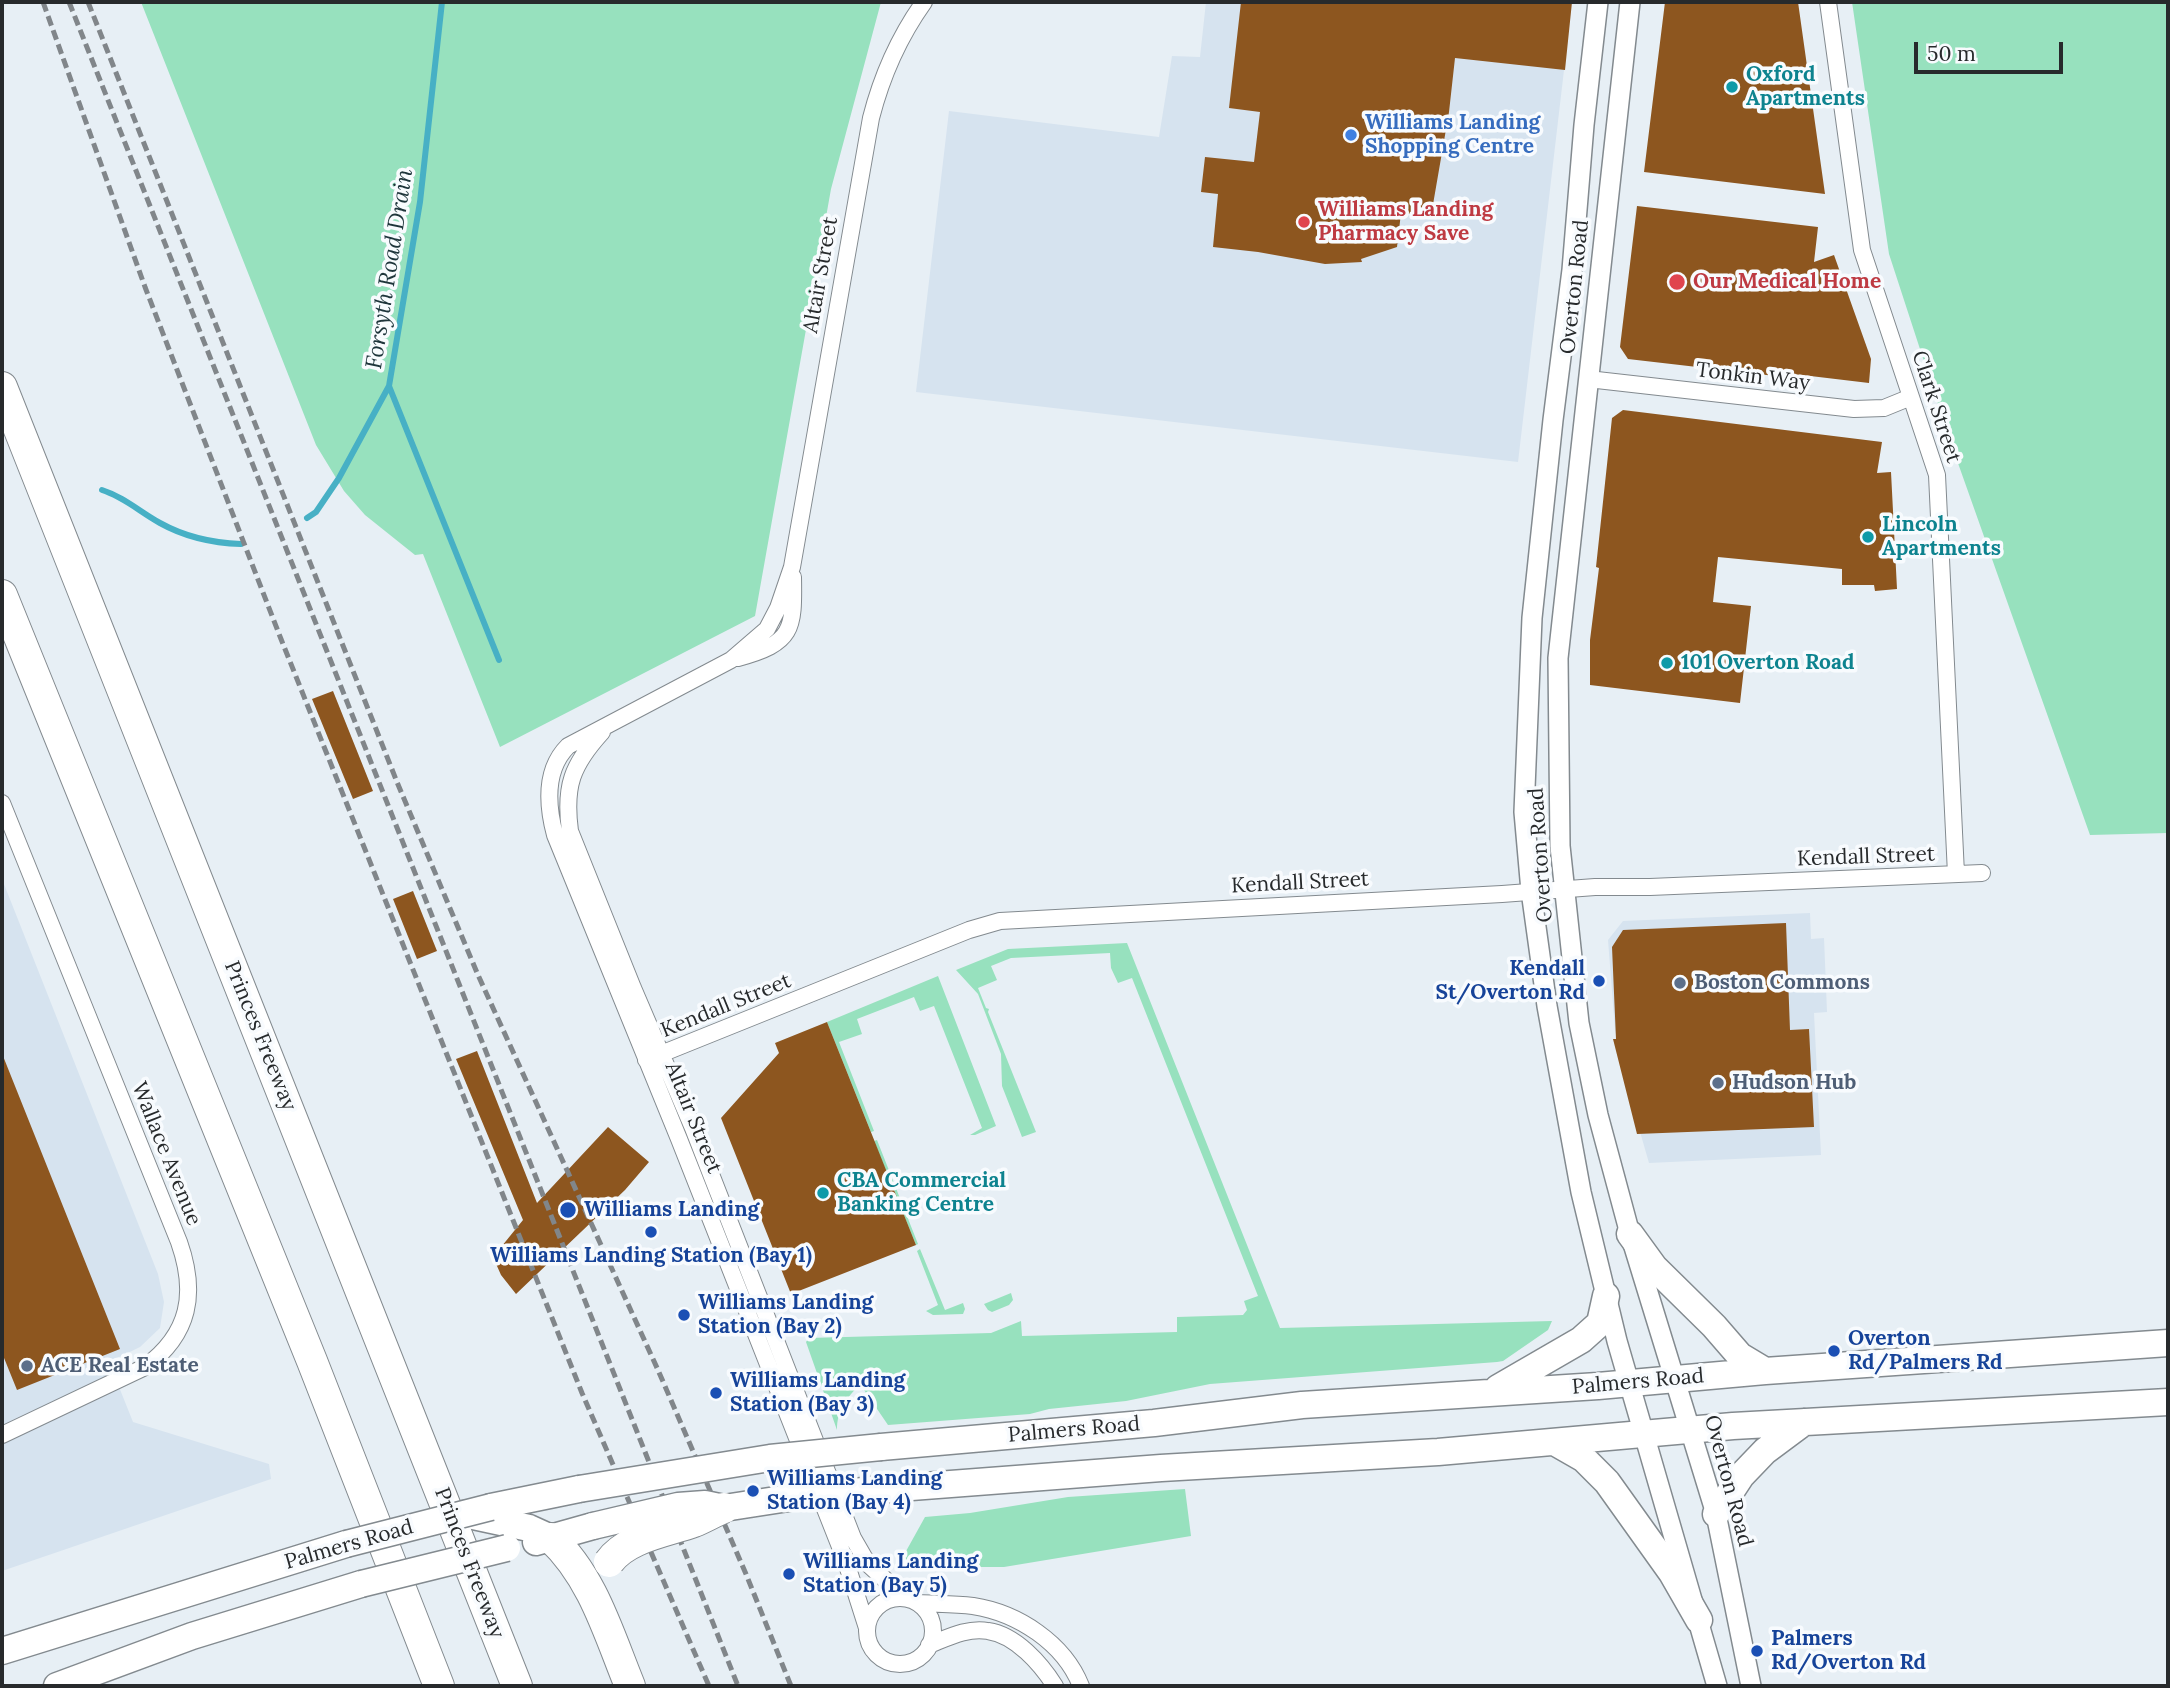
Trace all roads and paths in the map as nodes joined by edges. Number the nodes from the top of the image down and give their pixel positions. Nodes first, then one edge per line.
1 (924, 2) edge
2 (1598, 2) edge
3 (1630, 2) edge
4 (1828, 2) edge
5 (1588, 379) junction
6 (2, 387) edge
7 (1912, 397) junction
8 (2, 595) edge
9 (2, 803) edge
10 (1982, 873) dead end
11 (1956, 874) junction
12 (1564, 888) junction
13 (1531, 891) junction
14 (653, 1057) junction
15 (1630, 1234) junction
16 (1606, 1296) junction
17 (2168, 1343) edge
18 (1765, 1371) junction
19 (1676, 1379) junction
20 (1630, 1383) junction
21 (1493, 1391) junction
22 (2168, 1402) edge
23 (1804, 1422) junction
24 (1691, 1430) junction
25 (1645, 1434) junction
26 (2, 1435) edge
27 (1556, 1443) junction
28 (724, 1508) junction
29 (464, 1514) junction
30 (1716, 1514) junction
31 (551, 1538) junction
32 (912, 1601) junction
33 (598, 1605) junction
34 (1699, 1620) junction
35 (867, 1628) junction
36 (929, 1646) junction
37 (2, 1651) edge
38 (57, 1686) edge
39 (439, 1686) edge
40 (517, 1686) edge
41 (630, 1686) edge
42 (1055, 1686) edge
43 (1081, 1686) edge
44 (1717, 1686) edge
45 (1751, 1686) edge

1 - 14 street, Altair Street
2 - 13 street, Overton Road
3 - 5 street, Overton Road
4 - 7 street, Clark Street
5 - 7 street, Tonkin Way
5 - 12 street, Overton Road
6 - 40 highway, Princes Freeway
7 - 11 street, Clark Street
8 - 39 highway
9 - 26 street, Wallace Avenue
10 - 11 street, Kendall Street
11 - 12 street, Kendall Street
12 - 13 street, Kendall Street
12 - 15 street, Overton Road
13 - 14 street, Kendall Street
13 - 16 street, Overton Road
14 - 32 street, Altair Street
14 - 35 street, Altair Street
15 - 18 highway
15 - 19 street, Overton Road
16 - 20 street, Overton Road
16 - 21 highway
17 - 18 highway, Palmers Road
18 - 19 highway, Palmers Road
19 - 20 highway, Palmers Road
19 - 24 street, Overton Road
20 - 21 highway, Palmers Road
20 - 25 street, Overton Road
21 - 29 highway, Palmers Road, bridge
22 - 23 highway, Palmers Road
23 - 24 highway, Palmers Road
23 - 30 highway
24 - 25 highway, Palmers Road
24 - 30 street, Overton Road
25 - 27 highway, Palmers Road
25 - 34 street, Overton Road
27 - 28 highway, Palmers Road, bridge
27 - 34 highway
28 - 31 highway, Palmers Road, bridge
28 - 33 highway, bridge
29 - 31 highway
29 - 37 highway, Palmers Road, bridge
30 - 45 street, Overton Road
31 - 33 highway
31 - 38 highway, Palmers Road, bridge
32 - 35 street
32 - 36 street
32 - 43 street
33 - 41 highway
34 - 44 street, Overton Road
35 - 36 street
36 - 42 street

